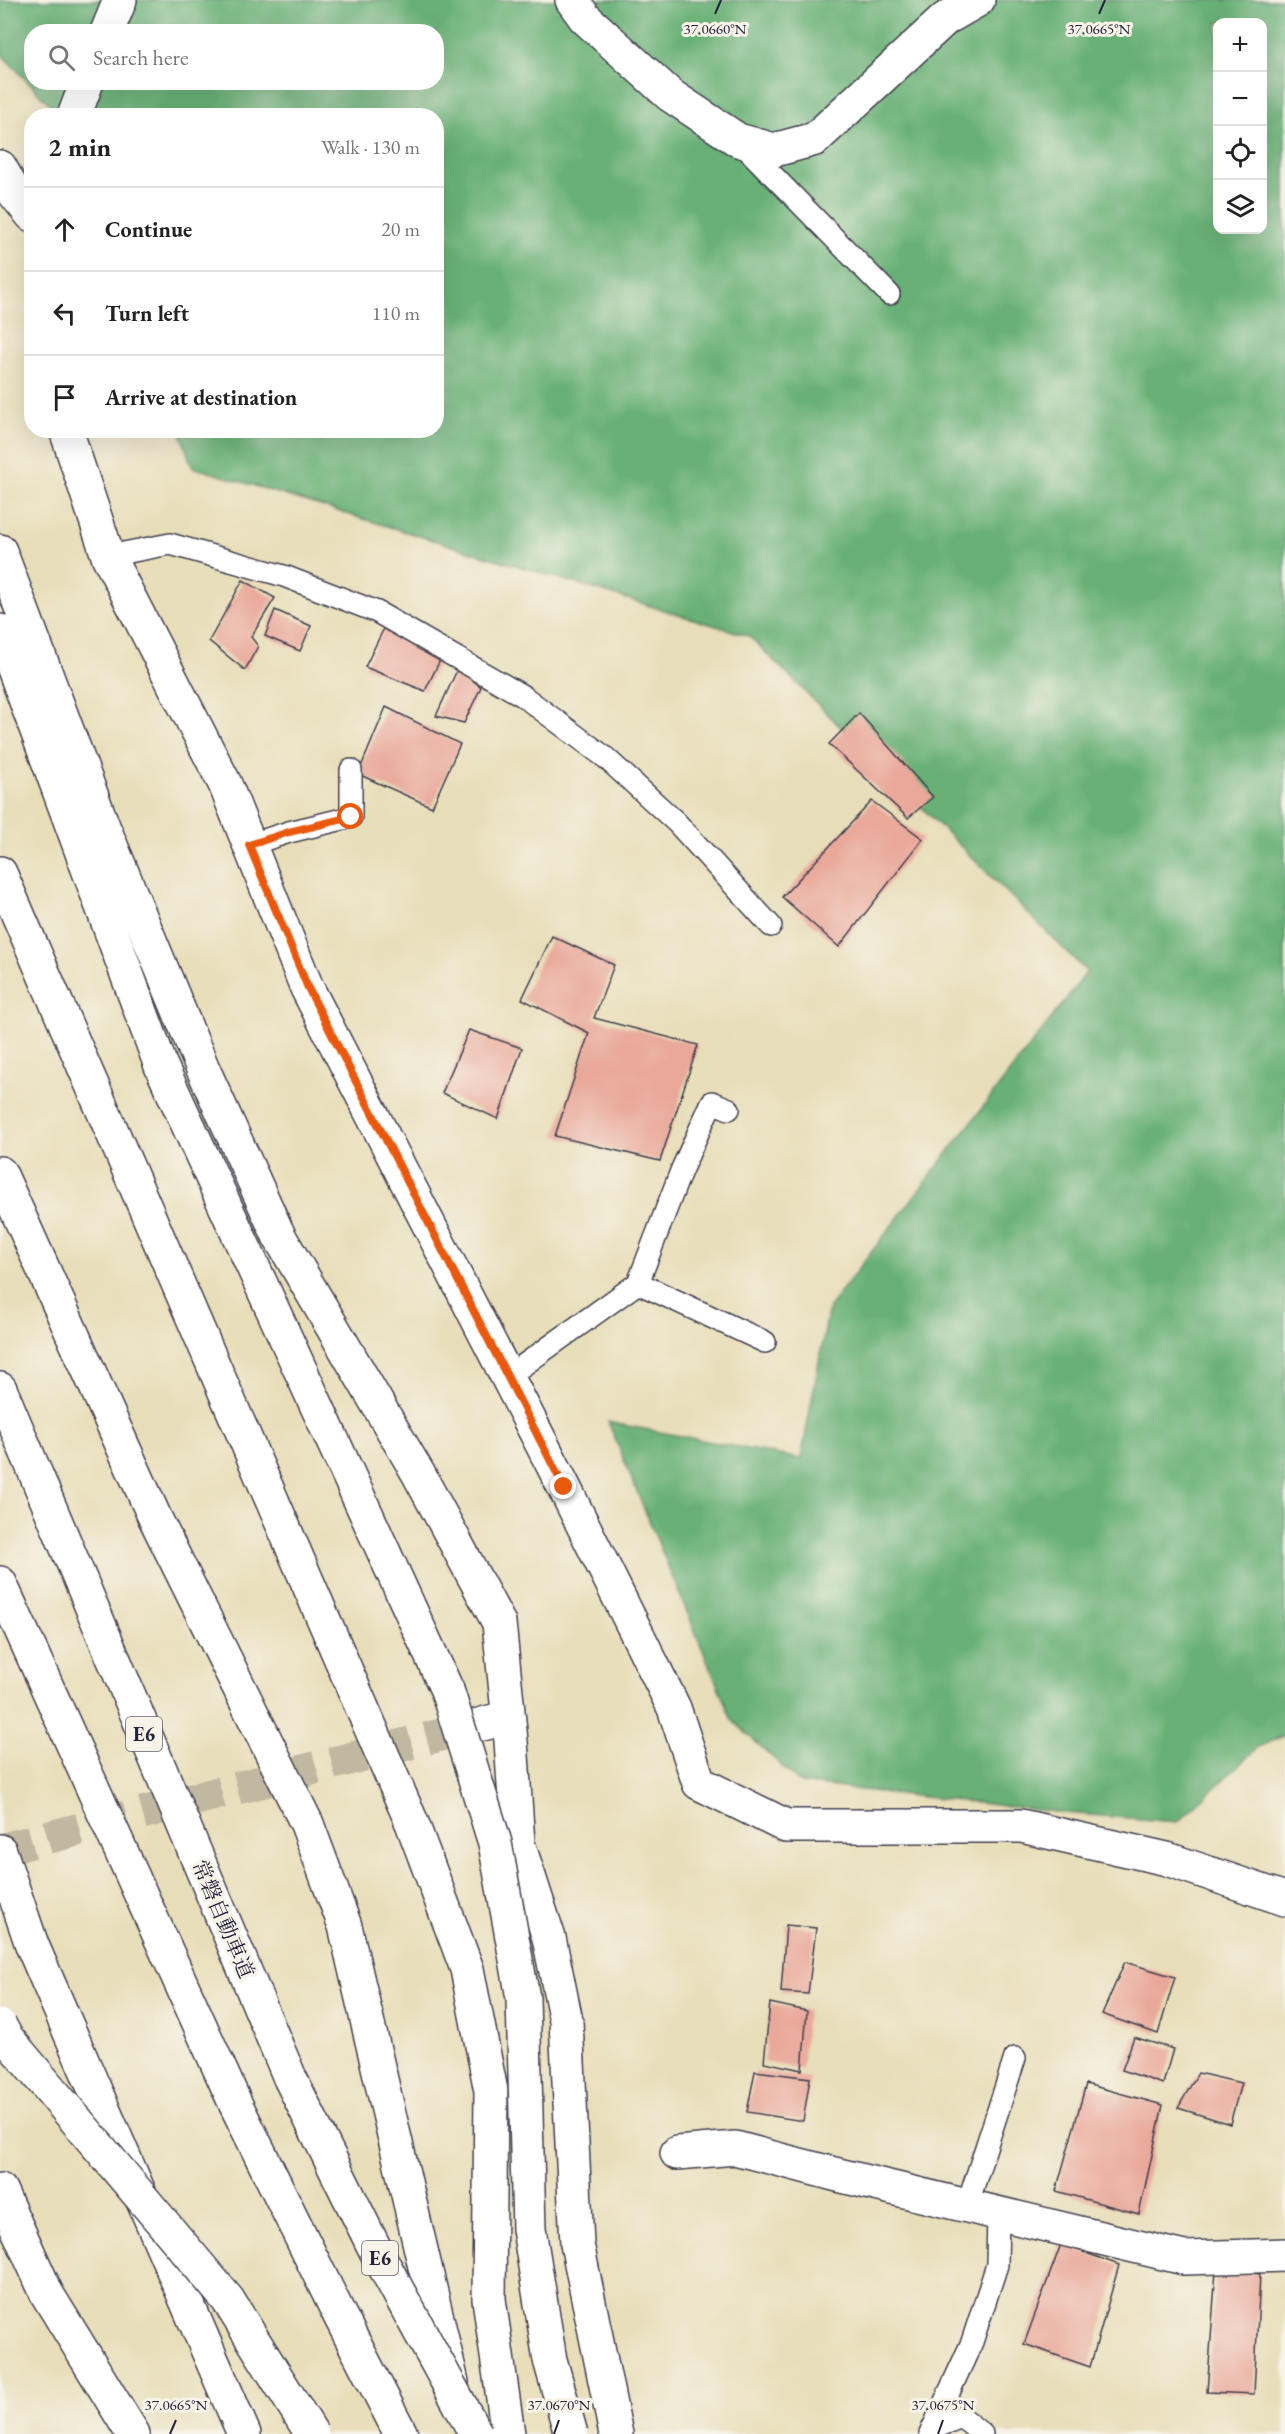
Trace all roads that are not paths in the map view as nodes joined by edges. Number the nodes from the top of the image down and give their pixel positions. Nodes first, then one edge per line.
1 (120, 0) edge
2 (572, 0) edge
3 (978, 0) edge
4 (110, 24) edge
5 (84, 90) edge
6 (77, 108) edge
7 (738, 140) junction
8 (0, 166) edge
9 (24, 205) edge
10 (889, 294) dead end
11 (69, 438) edge
12 (0, 551) edge
13 (108, 556) junction
14 (0, 631) edge
15 (351, 770) dead end
16 (249, 845) junction
17 (0, 873) edge
18 (771, 926) dead end
19 (729, 1109) dead end
20 (0, 1173) edge
21 (638, 1283) junction
22 (765, 1342) dead end
23 (507, 1377) junction
24 (0, 1389) edge
25 (0, 1583) edge
26 (0, 1851) edge
27 (1285, 1899) edge
28 (0, 2026) edge
29 (1015, 2058) dead end
30 (677, 2153) dead end
31 (0, 2190) edge
32 (982, 2210) junction
33 (1285, 2255) edge
34 (931, 2432) edge
35 (133, 2434) edge
36 (244, 2434) edge
37 (312, 2434) edge
38 (401, 2434) edge
39 (464, 2434) edge
40 (476, 2434) edge
41 (508, 2434) edge
42 (572, 2434) edge
43 (616, 2434) edge
44 (982, 2434) edge

1 - 4 main road
2 - 7 main road
3 - 7 main road
5 - 6 main road
7 - 10 lane
8 - 9 main road
11 - 13 main road
12 - 43 main road
13 - 16 main road
13 - 18 lane
14 - 42 main road, bridge
15 - 16 lane
16 - 23 main road
17 - 41 main road
19 - 21 lane
20 - 39 main road
21 - 22 lane
21 - 23 lane
23 - 27 main road
24 - 40 main road, 常磐自動車道 / E6, bridge
25 - 38 main road
26 - 36 main road
28 - 37 main road, bridge
29 - 32 lane
30 - 32 main road
31 - 35 main road
32 - 33 main road
32 - 34 lane
34 - 44 lane

